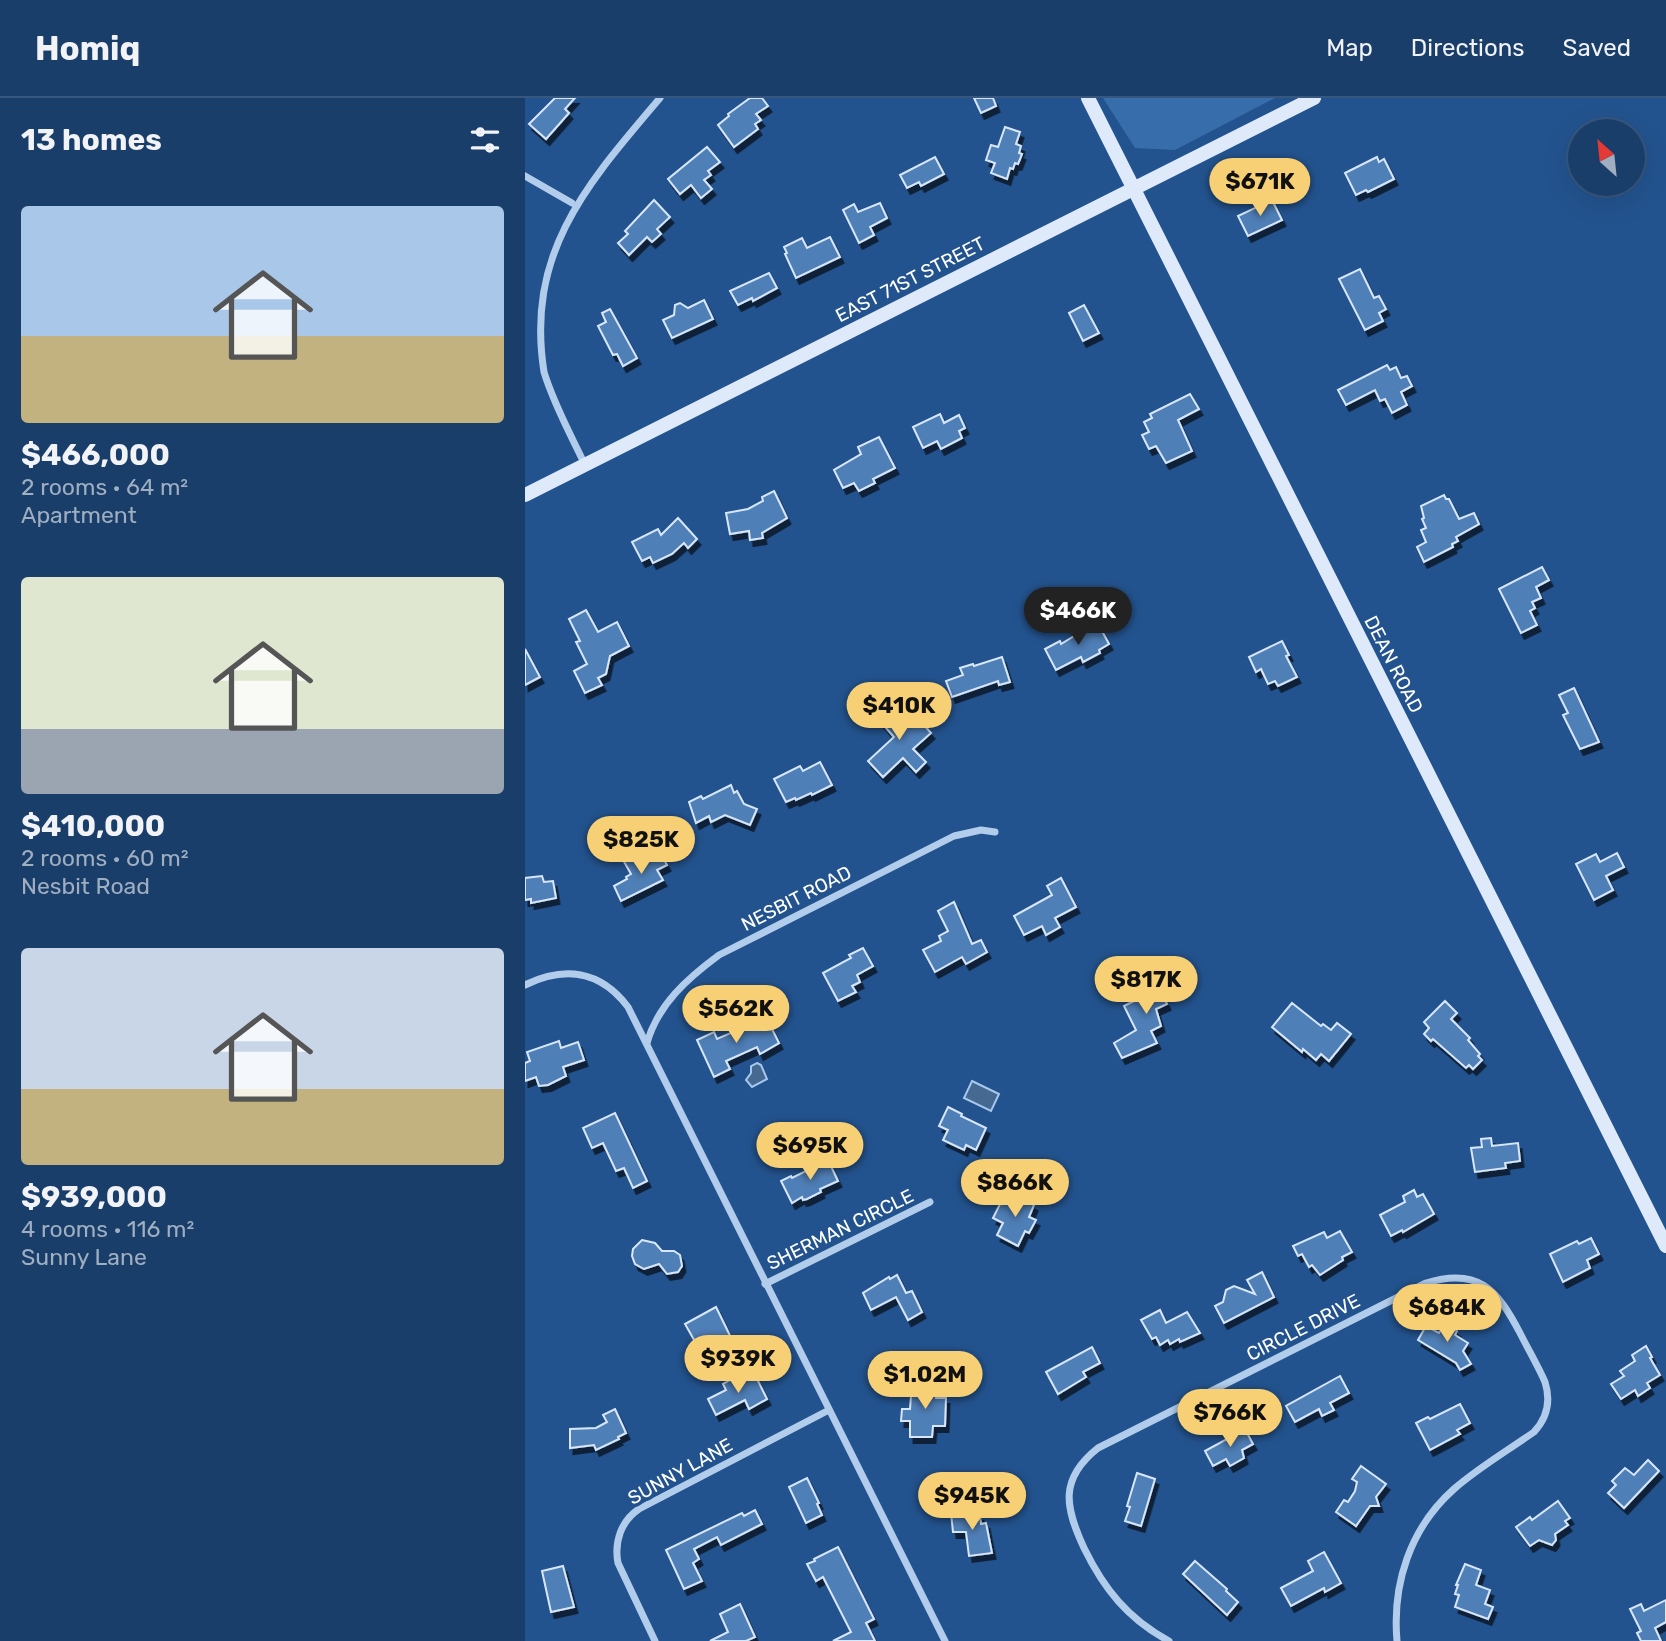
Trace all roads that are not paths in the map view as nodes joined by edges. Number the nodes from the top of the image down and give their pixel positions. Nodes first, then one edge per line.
1 (660, 98) edge
2 (1088, 98) edge
3 (1314, 98) edge
4 (525, 176) edge
5 (1133, 188) junction
6 (572, 203) junction
7 (585, 466) junction
8 (525, 495) edge
9 (995, 832) dead end
10 (525, 985) edge
11 (646, 1044) junction
12 (930, 1202) dead end
13 (1666, 1246) edge
14 (765, 1284) junction
15 (829, 1410) junction
16 (1395, 1640) edge
17 (655, 1641) edge
18 (945, 1641) edge
19 (1169, 1641) edge

1 - 6 street
2 - 5 street, DEAN ROAD
3 - 5 street, EAST 71ST STREET
4 - 6 street
5 - 7 street, EAST 71ST STREET
5 - 13 street, DEAN ROAD
6 - 7 street
7 - 8 street, EAST 71ST STREET
9 - 11 street, NESBIT ROAD
10 - 11 street
11 - 14 street
12 - 14 street, SHERMAN CIRCLE
14 - 15 street
15 - 17 street, SUNNY LANE
15 - 18 street
16 - 19 street, CIRCLE DRIVE

